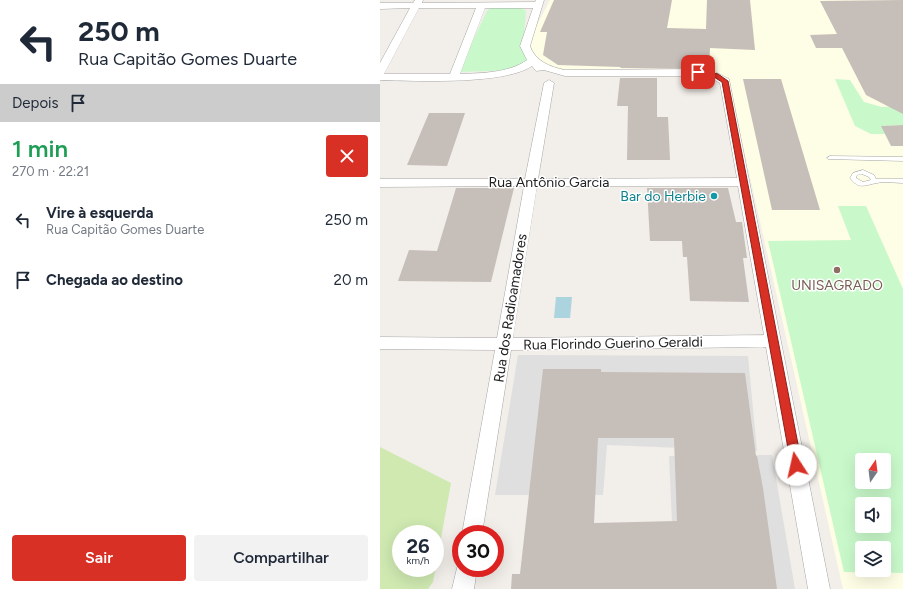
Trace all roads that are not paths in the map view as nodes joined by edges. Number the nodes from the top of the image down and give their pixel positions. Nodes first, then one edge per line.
1 (539, 2) edge
2 (418, 3) edge
3 (482, 4) junction
4 (380, 6) edge
5 (534, 62) junction
6 (380, 72) edge
7 (570, 73) junction
8 (506, 74) junction
9 (380, 77) edge
10 (454, 77) junction
11 (549, 83) junction
12 (830, 158) dead end
13 (903, 159) edge
14 (874, 181) dead end
15 (903, 181) edge
16 (531, 182) junction
17 (743, 182) junction
18 (380, 183) edge
19 (774, 341) junction
20 (380, 343) edge
21 (504, 344) junction
22 (474, 525) edge
23 (465, 577) edge
24 (463, 589) edge
25 (819, 589) edge

1 - 3 street
1 - 5 street
2 - 3 street
2 - 4 street
2 - 6 street
3 - 10 street
5 - 7 street
5 - 8 street
5 - 11 street
7 - 11 street
7 - 17 street
8 - 10 street
8 - 11 street
9 - 10 street
11 - 16 street, Rua dos Radioamadores
12 - 13 lane
14 - 15 lane
16 - 17 street, Rua Antônio Garcia
16 - 18 street, Rua Antônio Garcia
16 - 21 street, Rua dos Radioamadores
17 - 19 street
19 - 21 street, Rua Florindo Guerino Geraldi
19 - 25 street
20 - 21 street, Rua Florindo Guerino Geraldi
21 - 22 street, Rua dos Radioamadores
23 - 24 street

